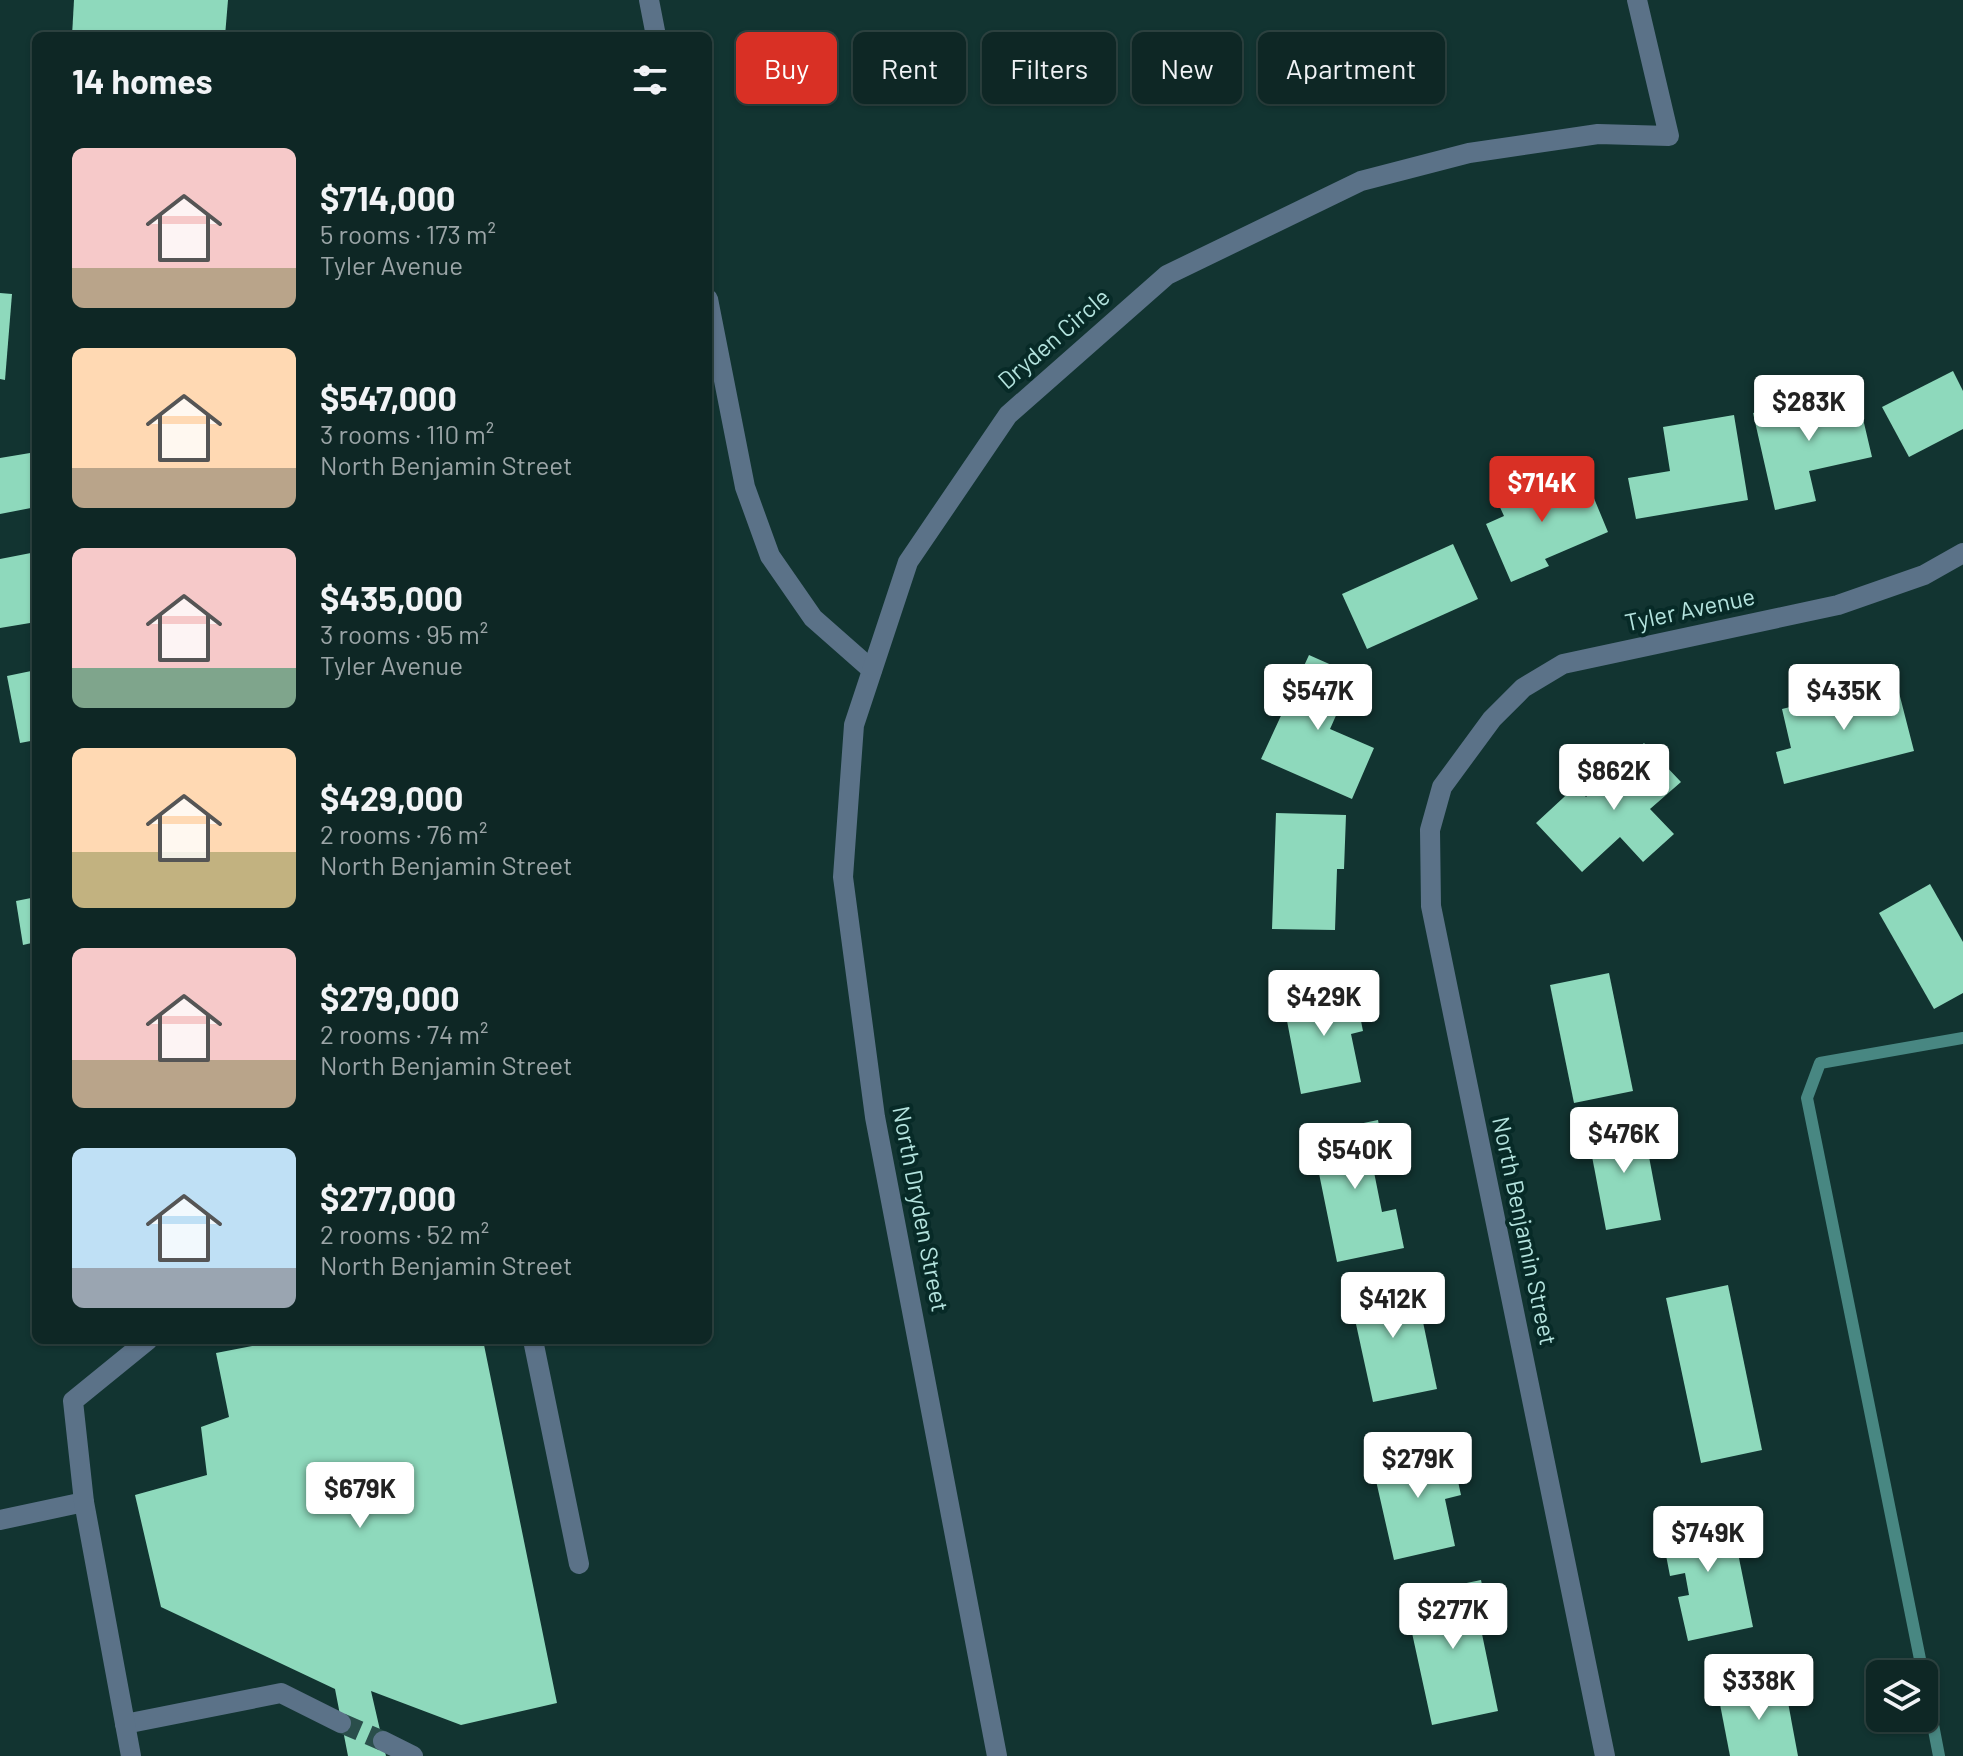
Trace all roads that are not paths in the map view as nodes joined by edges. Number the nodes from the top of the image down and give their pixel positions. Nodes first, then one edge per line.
1 (649, 0) edge
2 (1637, 0) edge
3 (655, 32) edge
4 (712, 319) edge
5 (1963, 553) edge
6 (872, 670) junction
7 (1486, 728) joint
8 (143, 1344) edge
9 (534, 1344) edge
10 (84, 1502) junction
11 (0, 1520) edge
12 (579, 1564) dead end
13 (341, 1723) tunnel mouth
14 (125, 1724) junction
15 (383, 1741) tunnel mouth
16 (131, 1756) edge
17 (413, 1756) edge
18 (997, 1756) edge
19 (1605, 1756) edge

1 - 3 street
2 - 6 street, Dryden Circle
4 - 6 street
5 - 7 street, Tyler Avenue
6 - 18 street, North Dryden Street
7 - 19 street, North Benjamin Street
8 - 10 street
9 - 12 street
10 - 11 street
10 - 14 street
13 - 14 street
14 - 16 street
15 - 17 street

